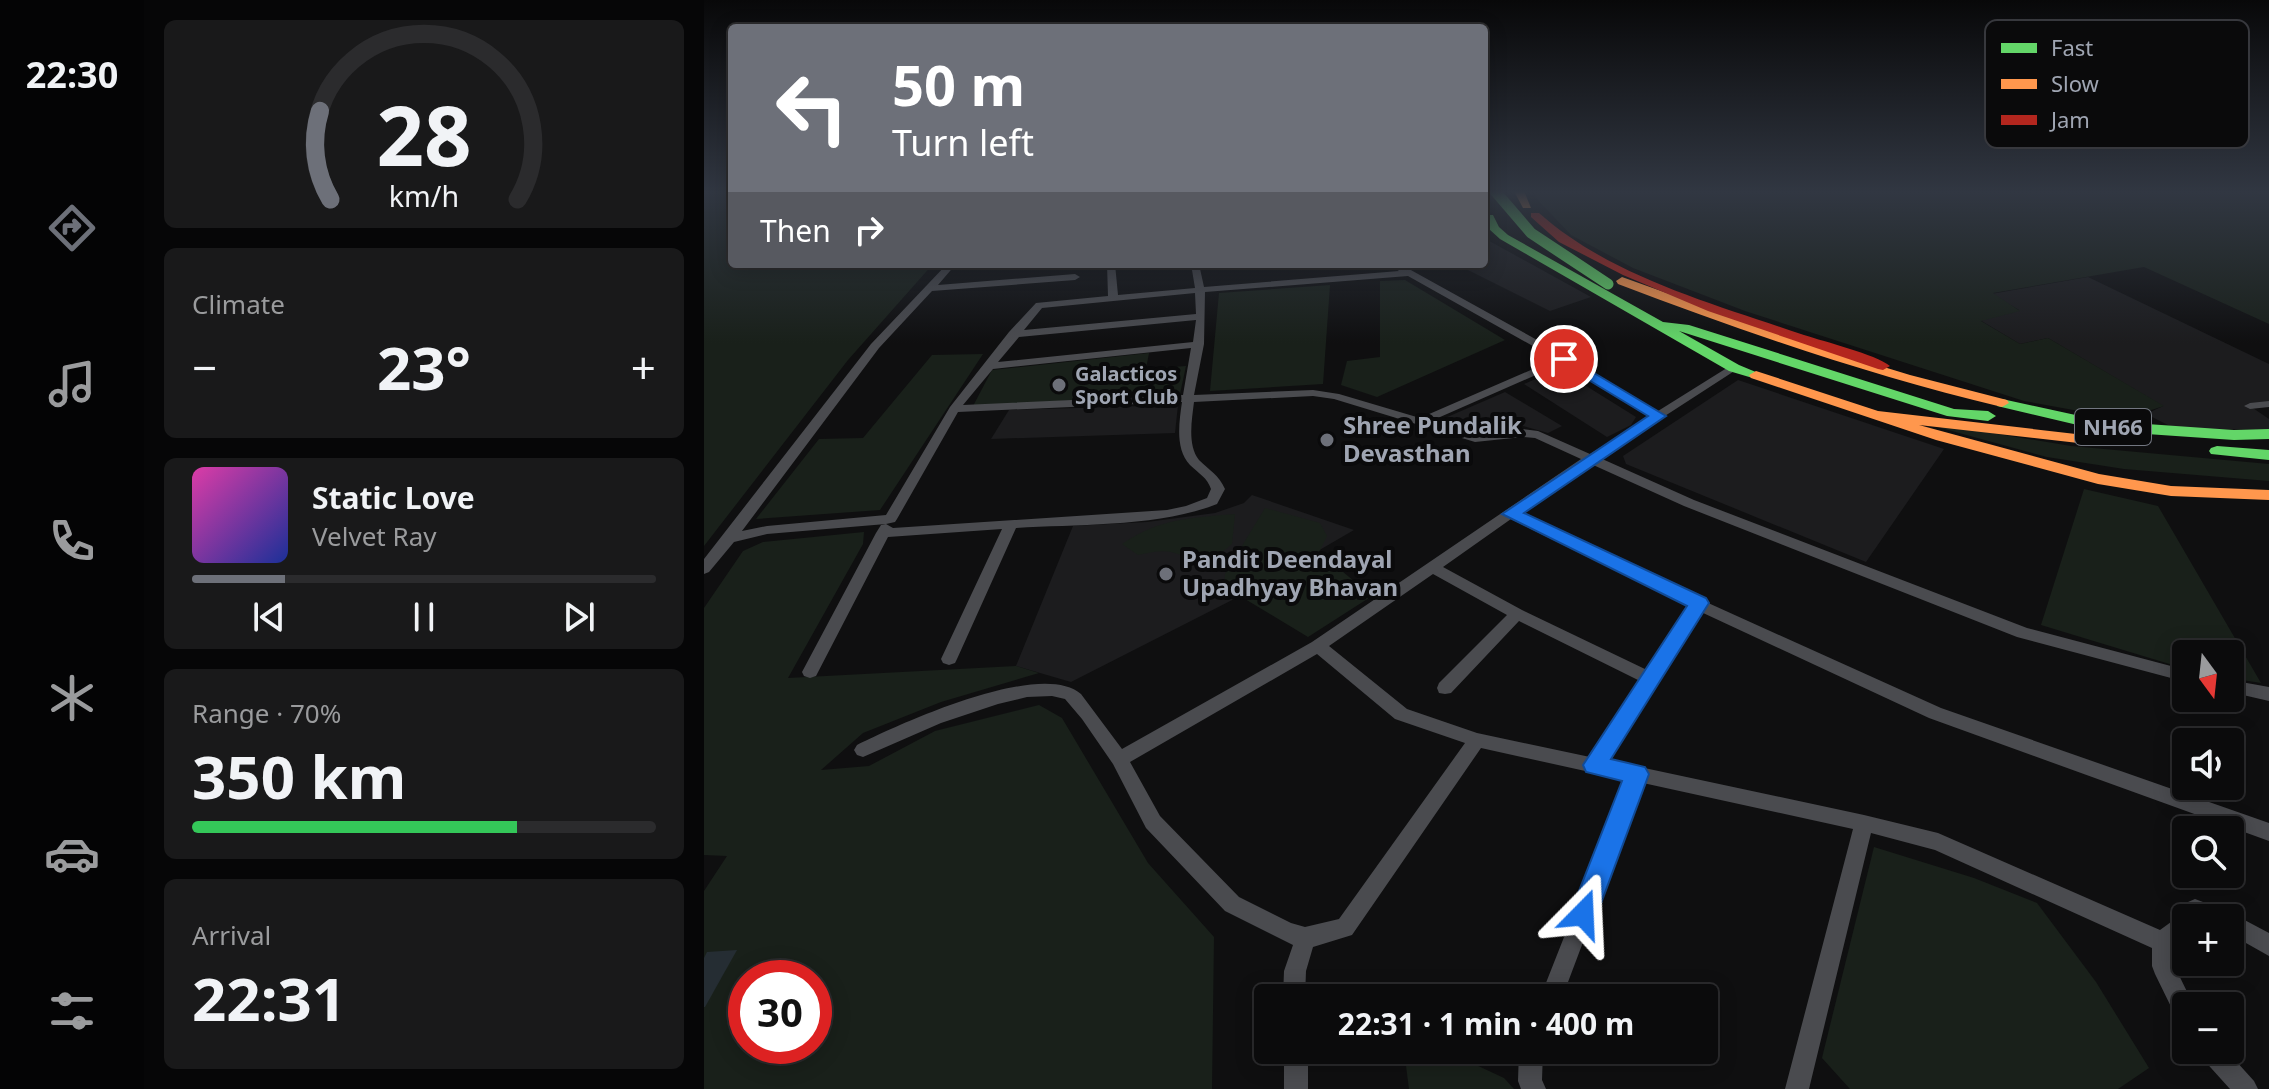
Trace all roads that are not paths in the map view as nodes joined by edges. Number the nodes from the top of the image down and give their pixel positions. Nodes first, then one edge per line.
1 (1513, 242) edge
2 (1542, 242) edge
3 (1557, 242) edge
4 (1567, 242) edge
5 (948, 268) edge
6 (1111, 268) edge
7 (1196, 268) edge
8 (1401, 268) edge
9 (1411, 273) junction
10 (1075, 277) dead end
11 (1615, 282) junction
12 (931, 288) junction
13 (1200, 290) junction
14 (1113, 297) junction
15 (1201, 317) junction
16 (1662, 326) junction
17 (1013, 334) junction
18 (1199, 344) junction
19 (1564, 359) junction
20 (987, 366) junction
21 (1734, 368) junction
22 (1853, 368) junction
23 (1960, 392) junction
24 (1189, 401) junction
25 (2269, 404) edge
26 (2250, 406) dead end
27 (954, 409) junction
28 (1874, 415) junction
29 (1658, 416) junction
30 (1988, 416) junction
31 (1422, 421) junction
32 (2269, 434) edge
33 (2068, 437) junction
34 (2269, 455) edge
35 (1588, 460) junction
36 (2269, 495) edge
37 (1511, 514) junction
38 (1011, 524) junction
39 (886, 526) junction
40 (729, 538) junction
41 (1433, 567) junction
42 (704, 569) edge
43 (1699, 603) junction
44 (1517, 614) junction
45 (1318, 646) junction
46 (949, 659) dead end
47 (810, 672) dead end
48 (2172, 672) edge
49 (1650, 679) junction
50 (1445, 688) dead end
51 (2244, 689) edge
52 (2269, 694) edge
53 (1477, 740) junction
54 (863, 750) dead end
55 (1119, 759) junction
56 (1594, 765) junction
57 (1637, 774) junction
58 (1864, 823) junction
59 (2269, 832) edge
60 (2244, 931) edge
61 (2172, 934) edge
62 (1306, 937) junction
63 (2162, 942) junction
64 (2269, 945) edge
65 (1295, 984) edge
66 (1556, 984) edge
67 (2176, 992) edge
68 (1296, 1064) edge
69 (1531, 1064) edge
70 (2223, 1064) edge
71 (1296, 1089) edge
72 (1534, 1089) edge
73 (1797, 1089) edge
74 (2246, 1089) edge

1 - 16 main road
2 - 11 main road, NH66, bridge
3 - 11 main road, NH66
4 - 23 main road
5 - 12 street
6 - 14 street
7 - 13 street
8 - 9 street
9 - 13 street
9 - 19 street
10 - 12 street
11 - 22 main road, NH66
12 - 40 street
13 - 14 street
13 - 15 street
14 - 17 street
15 - 17 street
15 - 18 street
16 - 21 main road
16 - 30 main road
17 - 20 street
18 - 20 street
18 - 24 street
19 - 29 street
19 - 31 street
20 - 27 street
21 - 28 main road
21 - 29 street
22 - 23 main road, NH66
22 - 30 main road, NH66
23 - 32 main road, NH66
24 - 27 street
24 - 31 street
24 - 38 street
25 - 26 street
27 - 39 street
28 - 33 main road
28 - 36 main road
29 - 35 street
30 - 33 main road, NH66
31 - 35 street
33 - 34 main road, NH66
35 - 37 street
35 - 48 street
37 - 41 street
37 - 43 street
38 - 39 street
38 - 46 street
39 - 40 street
39 - 47 street
40 - 42 street
41 - 44 street
41 - 45 street
43 - 49 street
43 - 59 street
44 - 49 street
44 - 50 street
45 - 53 street
45 - 55 street
49 - 56 street
51 - 52 street
53 - 56 street
53 - 62 street
54 - 55 street
55 - 62 street
56 - 57 street
57 - 58 street
57 - 66 street
58 - 63 street
58 - 73 street
60 - 64 street
61 - 63 street
62 - 65 street
63 - 67 street
68 - 71 street
69 - 72 street
70 - 74 street

